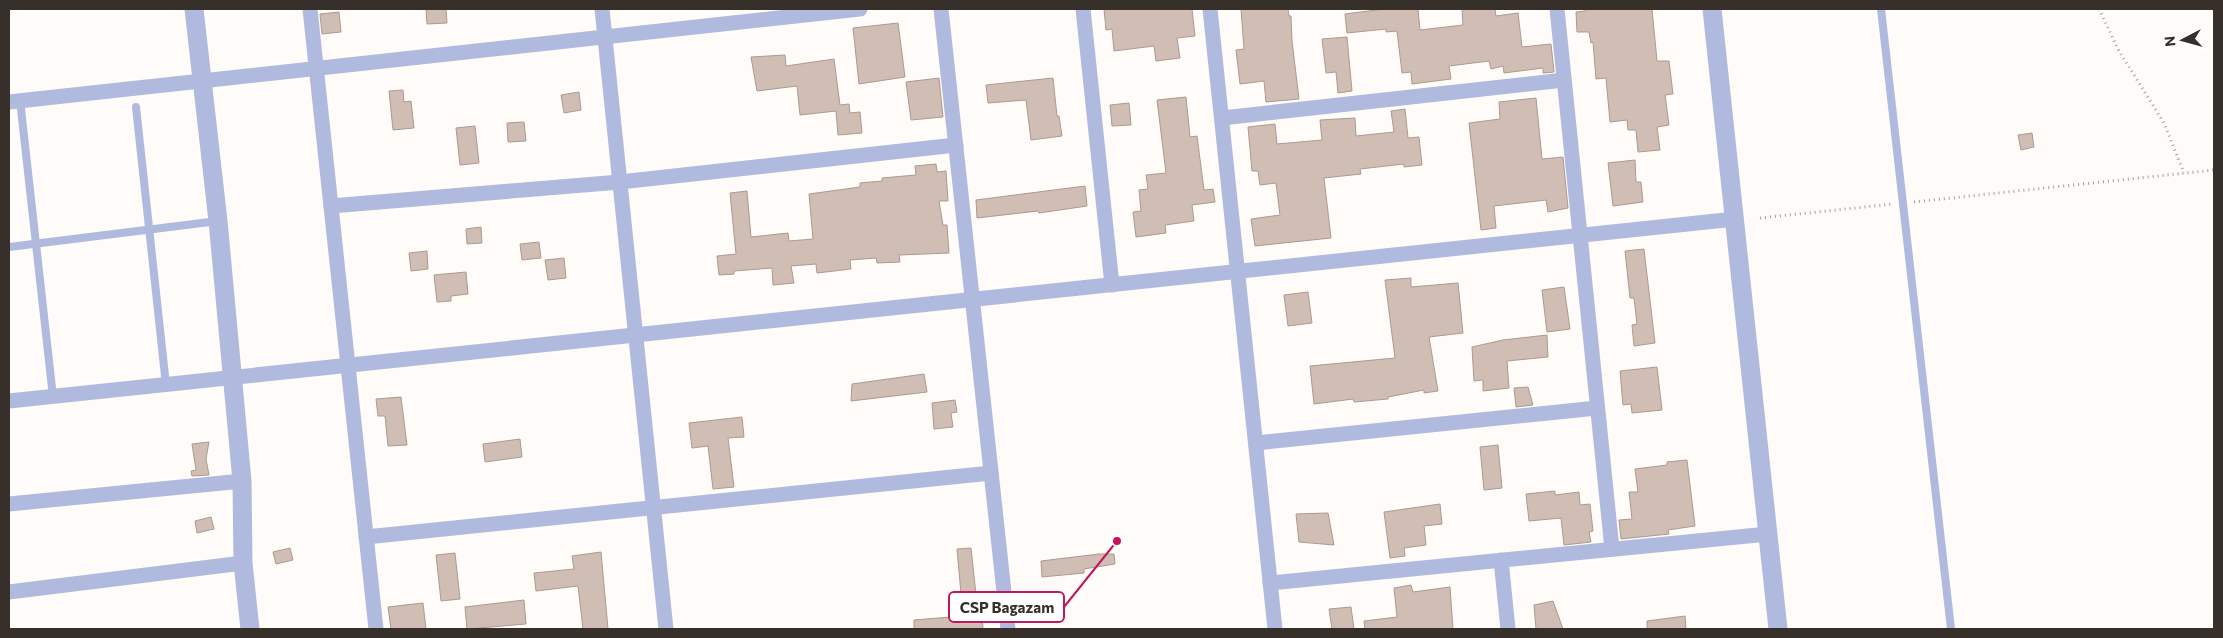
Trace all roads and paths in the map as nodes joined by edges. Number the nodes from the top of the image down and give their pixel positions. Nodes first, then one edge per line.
1 (194, 9) edge
2 (310, 9) edge
3 (602, 9) edge
4 (860, 9) edge
5 (941, 9) edge
6 (1083, 9) edge
7 (1210, 9) edge
8 (1557, 9) edge
9 (1712, 9) edge
10 (1881, 9) edge
11 (2099, 9) edge
12 (758, 14) edge
13 (605, 36) junction
14 (316, 68) junction
15 (202, 80) junction
16 (1564, 80) junction
17 (14, 101) edge
18 (136, 107) dead end
19 (1222, 118) junction
20 (956, 145) junction
21 (2214, 170) edge
22 (2184, 173) junction
23 (620, 182) junction
24 (1902, 203) junction
25 (331, 206) junction
26 (1760, 218) dead end
27 (1735, 219) junction
28 (218, 221) junction
29 (149, 229) junction
30 (1580, 235) junction
31 (36, 243) junction
32 (9, 247) edge
33 (1238, 271) junction
34 (1112, 284) junction
35 (972, 299) junction
36 (636, 335) junction
37 (348, 365) junction
38 (232, 378) junction
39 (166, 385) junction
40 (53, 397) junction
41 (9, 401) edge
42 (1597, 408) junction
43 (1256, 443) junction
44 (991, 473) junction
45 (242, 481) junction
46 (9, 504) edge
47 (654, 507) junction
48 (1768, 534) junction
49 (366, 537) junction
50 (1612, 549) junction
51 (1501, 560) junction
52 (243, 563) junction
53 (1270, 583) junction
54 (9, 592) edge
55 (250, 629) edge
56 (376, 629) edge
57 (666, 629) edge
58 (1008, 629) edge
59 (1275, 629) edge
60 (1508, 629) edge
61 (1778, 629) edge
62 (1951, 629) edge

1 - 15 street
2 - 14 street
3 - 13 street
4 - 12 street
5 - 20 street
6 - 34 street
7 - 19 street
8 - 16 street
9 - 27 street
10 - 24 lane
11 - 22 path
12 - 13 street
13 - 14 street
13 - 23 street
14 - 15 street
14 - 25 street
15 - 17 street
15 - 28 street
16 - 19 street
16 - 30 street
17 - 31 lane
18 - 29 lane
19 - 33 street
20 - 23 street
20 - 35 street
21 - 22 path
22 - 24 path
23 - 25 street
23 - 36 street
24 - 26 path
24 - 62 lane
25 - 37 street
27 - 30 street
27 - 48 street
28 - 29 lane
28 - 38 street
29 - 31 lane
29 - 39 lane
30 - 33 street
30 - 42 street
31 - 32 lane
31 - 40 lane
33 - 34 street
33 - 43 street
34 - 35 street
35 - 36 street
35 - 44 street
36 - 37 street
36 - 47 street
37 - 38 street
37 - 49 street
38 - 39 street
38 - 45 street
39 - 40 street
40 - 41 street
42 - 43 street
42 - 50 street
43 - 53 street
44 - 47 street
44 - 58 street
45 - 46 street
45 - 52 street
47 - 49 street
47 - 57 street
48 - 50 street
48 - 61 street
49 - 56 street
50 - 51 street
51 - 53 street
51 - 60 street
52 - 54 street
52 - 55 street
53 - 59 street

